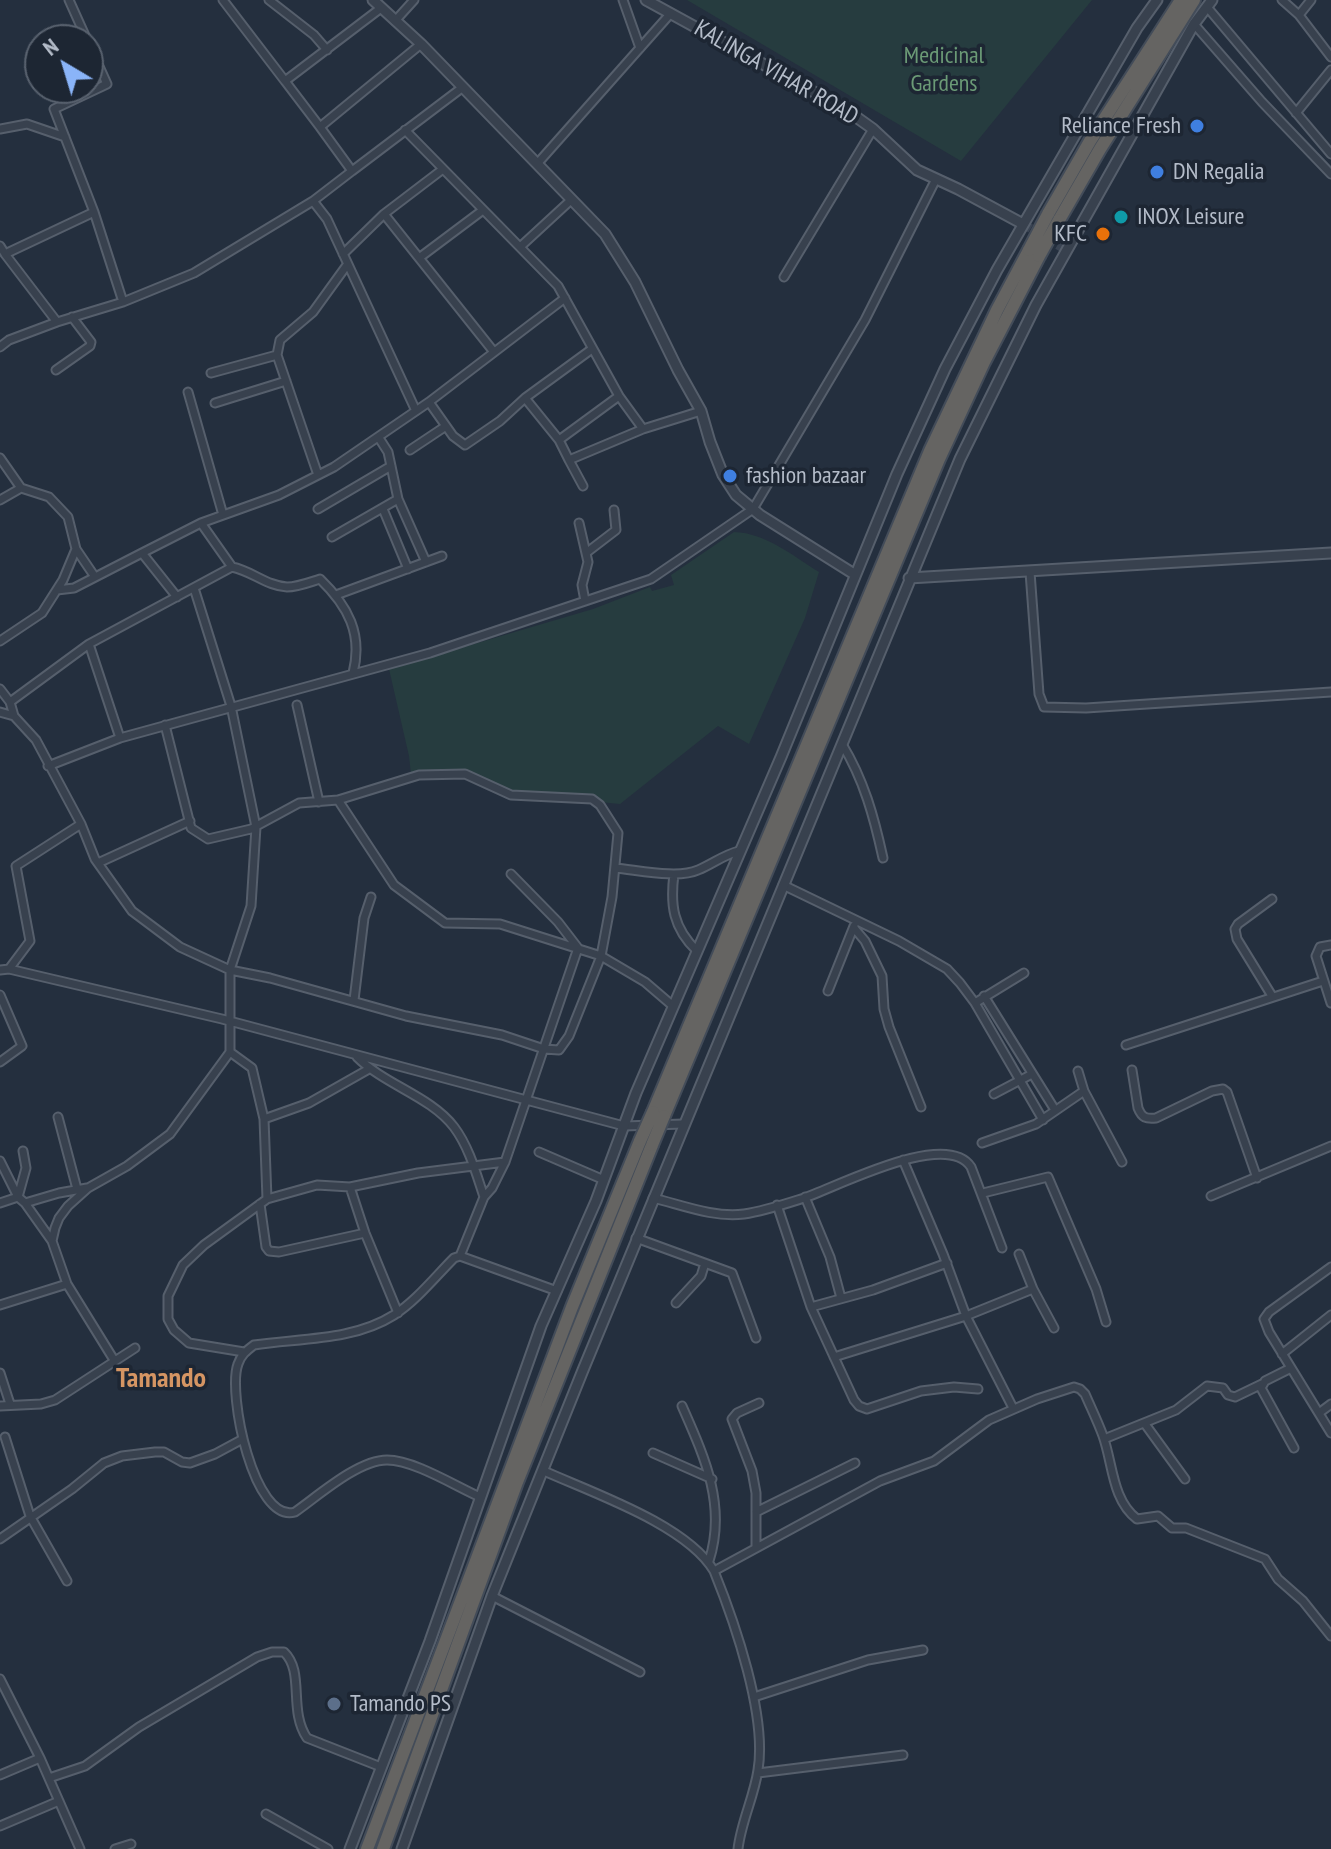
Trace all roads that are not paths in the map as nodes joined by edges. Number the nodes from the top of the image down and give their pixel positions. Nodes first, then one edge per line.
1 (69, 0) edge
2 (223, 0) edge
3 (269, 0) edge
4 (373, 0) edge
5 (414, 0) edge
6 (623, 0) edge
7 (646, 0) edge
8 (1157, 0) edge
9 (1181, 0) edge
10 (1194, 0) edge
11 (1282, 0) edge
12 (1311, 0) edge
13 (1210, 4) edge
14 (381, 8) junction
15 (671, 13) junction
16 (1299, 15) junction
17 (395, 21) junction
18 (80, 24) edge
19 (1194, 24) junction
20 (421, 44) junction
21 (640, 48) junction
22 (327, 50) junction
23 (1331, 57) edge
24 (1331, 70) edge
25 (285, 81) junction
26 (463, 87) junction
27 (65, 104) edge
28 (1296, 113) junction
29 (320, 127) junction
30 (0, 129) edge
31 (873, 129) junction
32 (405, 130) junction
33 (65, 137) junction
34 (1331, 154) edge
35 (537, 164) junction
36 (443, 169) junction
37 (352, 171) junction
38 (1331, 174) edge
39 (936, 179) junction
40 (571, 200) junction
41 (313, 201) junction
42 (483, 210) junction
43 (94, 212) junction
44 (384, 214) junction
45 (1054, 217) junction
46 (1023, 224) junction
47 (0, 246) edge
48 (520, 247) junction
49 (5, 254) junction
50 (343, 254) junction
51 (419, 258) junction
52 (347, 265) junction
53 (784, 277) dead end
54 (565, 298) junction
55 (123, 302) junction
56 (72, 317) junction
57 (57, 322) junction
58 (0, 347) edge
59 (592, 349) junction
60 (494, 352) junction
61 (277, 355) junction
62 (56, 370) dead end
63 (211, 373) dead end
64 (286, 381) junction
65 (188, 392) dead end
66 (619, 396) junction
67 (525, 398) junction
68 (429, 402) junction
69 (215, 403) dead end
70 (416, 411) junction
71 (701, 411) junction
72 (446, 426) junction
73 (643, 429) junction
74 (379, 438) junction
75 (559, 440) junction
76 (410, 450) dead end
77 (569, 460) junction
78 (1, 463) edge
79 (391, 466) junction
80 (318, 475) junction
81 (583, 486) dead end
82 (21, 488) junction
83 (398, 499) junction
84 (0, 500) edge
85 (318, 509) dead end
86 (383, 509) junction
87 (753, 509) junction
88 (614, 510) dead end
89 (223, 515) junction
90 (201, 523) junction
91 (579, 523) dead end
92 (332, 537) dead end
93 (76, 549) junction
94 (142, 553) junction
95 (586, 553) junction
96 (1331, 553) edge
97 (442, 556) dead end
98 (426, 562) junction
99 (232, 567) junction
100 (408, 569) junction
101 (1030, 572) junction
102 (854, 574) junction
103 (95, 577) junction
104 (909, 578) junction
105 (194, 588) junction
106 (57, 590) junction
107 (336, 595) junction
108 (177, 597) junction
109 (585, 601) junction
110 (0, 641) edge
111 (89, 644) junction
112 (353, 673) junction
113 (0, 689) edge
114 (1331, 692) edge
115 (10, 702) junction
116 (297, 705) dead end
117 (231, 706) junction
118 (0, 712) edge
119 (14, 716) junction
120 (165, 725) junction
121 (120, 738) junction
122 (842, 744) junction
123 (48, 766) junction
124 (338, 800) junction
125 (319, 802) junction
126 (190, 821) junction
127 (81, 824) junction
128 (256, 827) junction
129 (739, 851) junction
130 (883, 858) dead end
131 (98, 863) junction
132 (615, 868) junction
133 (511, 874) dead end
134 (674, 874) junction
135 (783, 885) junction
136 (371, 897) dead end
137 (1272, 899) dead end
138 (855, 924) junction
139 (1331, 945) edge
140 (578, 948) junction
141 (697, 951) junction
142 (601, 956) junction
143 (4, 970) edge
144 (230, 970) junction
145 (1024, 973) dead end
146 (1323, 981) junction
147 (828, 991) dead end
148 (0, 995) edge
149 (984, 996) junction
150 (1272, 996) junction
151 (354, 1000) junction
152 (975, 1003) junction
153 (1331, 1003) edge
154 (673, 1006) junction
155 (229, 1021) junction
156 (1126, 1045) dead end
157 (544, 1049) junction
158 (230, 1052) junction
159 (356, 1056) junction
160 (0, 1062) edge
161 (369, 1069) junction
162 (1132, 1070) dead end
163 (1078, 1071) dead end
164 (1032, 1074) junction
165 (1021, 1082) junction
166 (1084, 1091) junction
167 (994, 1094) dead end
168 (525, 1099) junction
169 (921, 1107) dead end
170 (1055, 1110) junction
171 (58, 1117) dead end
172 (264, 1119) junction
173 (1043, 1120) junction
174 (683, 1124) junction
175 (624, 1126) junction
176 (646, 1143) junction
177 (982, 1143) dead end
178 (1331, 1146) edge
179 (23, 1151) dead end
180 (539, 1152) dead end
181 (903, 1160) junction
182 (0, 1161) edge
183 (505, 1162) junction
184 (1122, 1162) dead end
185 (473, 1165) junction
186 (1257, 1178) junction
187 (604, 1180) junction
188 (350, 1187) junction
189 (88, 1188) junction
190 (77, 1189) junction
191 (983, 1193) junction
192 (1211, 1196) dead end
193 (484, 1197) junction
194 (805, 1197) junction
195 (653, 1198) junction
196 (22, 1200) junction
197 (264, 1202) junction
198 (0, 1203) edge
199 (777, 1205) junction
200 (365, 1233) junction
201 (636, 1238) junction
202 (52, 1241) junction
203 (1002, 1248) dead end
204 (1019, 1254) dead end
205 (460, 1256) junction
206 (705, 1263) junction
207 (947, 1263) junction
208 (1331, 1267) edge
209 (67, 1284) junction
210 (1033, 1289) junction
211 (557, 1291) junction
212 (841, 1298) junction
213 (676, 1303) dead end
214 (0, 1305) edge
215 (811, 1307) junction
216 (398, 1313) junction
217 (1331, 1315) edge
218 (966, 1316) junction
219 (1106, 1322) dead end
220 (1054, 1328) dead end
221 (756, 1338) dead end
222 (135, 1348) dead end
223 (244, 1352) junction
224 (1282, 1354) junction
225 (834, 1357) junction
226 (114, 1360) junction
227 (1291, 1368) junction
228 (0, 1373) edge
229 (1262, 1384) junction
230 (978, 1389) dead end
231 (759, 1403) dead end
232 (10, 1404) junction
233 (1331, 1404) edge
234 (0, 1406) edge
235 (682, 1406) dead end
236 (1013, 1408) junction
237 (1319, 1413) junction
238 (1145, 1424) junction
239 (1331, 1433) edge
240 (5, 1437) dead end
241 (1104, 1439) junction
242 (241, 1440) junction
243 (1294, 1448) dead end
244 (653, 1453) dead end
245 (855, 1463) dead end
246 (544, 1471) junction
247 (712, 1479) junction
248 (1185, 1479) dead end
249 (480, 1497) junction
250 (756, 1512) junction
251 (30, 1516) junction
252 (0, 1539) edge
253 (756, 1547) junction
254 (709, 1561) junction
255 (714, 1571) junction
256 (67, 1581) dead end
257 (492, 1596) junction
258 (1331, 1636) edge
259 (923, 1650) dead end
260 (640, 1672) dead end
261 (0, 1679) edge
262 (754, 1697) junction
263 (903, 1755) dead end
264 (40, 1758) junction
265 (381, 1767) junction
266 (758, 1773) junction
267 (0, 1775) edge
268 (49, 1778) junction
269 (59, 1801) junction
270 (266, 1814) dead end
271 (0, 1826) edge
272 (131, 1844) dead end
273 (80, 1849) edge
274 (115, 1849) edge
275 (328, 1849) edge
276 (350, 1849) edge
277 (367, 1849) edge
278 (383, 1849) edge
279 (402, 1849) edge
280 (738, 1849) edge

1 - 18 street
2 - 25 street
3 - 22 street
4 - 14 street
5 - 17 street
6 - 21 street
7 - 15 street, KALINGA VIHAR ROAD
8 - 46 street
9 - 45 highway
10 - 45 highway
11 - 16 street
12 - 16 street
13 - 19 street
13 - 28 street
14 - 17 street
14 - 22 street
15 - 21 street
15 - 31 street, KALINGA VIHAR ROAD
16 - 23 street
17 - 20 street
19 - 38 street
19 - 104 street
20 - 26 street
20 - 29 street
21 - 35 street
22 - 25 street
24 - 28 street
25 - 29 street
26 - 32 street
26 - 35 street
27 - 33 street
28 - 34 street
29 - 37 street
30 - 33 street
31 - 39 street, KALINGA VIHAR ROAD
31 - 53 street
32 - 36 street
32 - 37 street
33 - 43 street
35 - 40 street
36 - 42 street
36 - 44 street
37 - 41 street
39 - 46 street, KALINGA VIHAR ROAD
39 - 87 street
40 - 48 street
40 - 71 street
41 - 50 street
41 - 55 street
42 - 48 street
42 - 51 street
43 - 49 street
43 - 55 street
44 - 50 street
44 - 51 street
45 - 176 highway, bridge
46 - 102 street
47 - 49 street
48 - 54 street
49 - 57 street
50 - 52 street
51 - 60 street
52 - 61 street
52 - 70 street
54 - 59 street
54 - 60 street
55 - 56 street
56 - 57 street
56 - 62 street
57 - 58 street
59 - 66 street
59 - 67 street
60 - 68 street
61 - 63 street
61 - 64 street
64 - 69 street
64 - 80 street
65 - 89 street
66 - 73 street
66 - 75 street
67 - 72 street
67 - 75 street
68 - 70 street
68 - 72 street
70 - 74 street
71 - 73 street
71 - 87 street
72 - 76 street
73 - 77 street
74 - 79 street
74 - 80 street
75 - 77 street
77 - 81 street
78 - 82 street
79 - 83 street
79 - 85 street
80 - 89 street
82 - 84 street
82 - 93 street
83 - 86 street
83 - 98 street
86 - 92 street
86 - 100 street
87 - 102 street
87 - 109 street
88 - 95 street
89 - 90 street
90 - 94 street
90 - 99 street
91 - 95 street
93 - 103 street
93 - 106 street
94 - 103 street
94 - 108 street
95 - 109 street
96 - 101 street
97 - 98 street
98 - 100 street
99 - 105 street
99 - 107 street
100 - 107 street
101 - 104 street
101 - 114 street
102 - 129 street
103 - 106 street
104 - 122 street
105 - 108 street
105 - 117 street
106 - 110 street
107 - 112 street
108 - 111 street
109 - 112 street
111 - 115 street
111 - 121 street
112 - 117 street
113 - 115 street
115 - 119 street
116 - 125 street
117 - 120 street
117 - 128 street
118 - 119 street
119 - 123 street
120 - 121 street
120 - 126 street
121 - 123 street
122 - 130 street
122 - 135 street
123 - 127 street
124 - 125 street
124 - 132 street
124 - 140 street
125 - 128 street
126 - 128 street
126 - 131 street
127 - 131 street
127 - 143 street
128 - 144 street
129 - 134 street
129 - 141 street
131 - 144 street
132 - 134 street
132 - 142 street
133 - 140 street
134 - 141 street
135 - 138 street
135 - 174 street
136 - 151 street
137 - 150 street
138 - 147 street
138 - 152 street
138 - 169 street
139 - 146 street
140 - 142 street
140 - 157 street
141 - 154 street
142 - 154 street
142 - 157 street
143 - 155 street
144 - 151 street
144 - 155 street
145 - 149 street
146 - 150 street
146 - 153 street
148 - 160 street
149 - 152 street
149 - 164 street
150 - 156 street
151 - 157 street
152 - 165 street
154 - 175 street
155 - 158 street
155 - 159 street
157 - 168 street
158 - 172 street
158 - 189 street
159 - 161 street
159 - 168 street
161 - 172 street
161 - 185 street
162 - 186 street
163 - 166 street
164 - 165 street
164 - 170 street
165 - 167 street
165 - 173 street
166 - 170 street
166 - 184 street
168 - 175 street
168 - 183 street
170 - 173 street
171 - 190 street
172 - 197 street
173 - 177 street
174 - 175 street
174 - 195 street
175 - 187 street
176 - 277 highway
176 - 278 highway
178 - 186 street
179 - 196 street
180 - 187 street
181 - 191 street
181 - 194 street
181 - 207 street
182 - 196 street
183 - 185 street
183 - 193 street
185 - 188 street
185 - 193 street
186 - 192 street
187 - 211 street
188 - 197 street
188 - 200 street
189 - 190 street
189 - 202 street
190 - 196 street
191 - 203 street
191 - 219 street
193 - 205 street
194 - 199 street
194 - 212 street
195 - 199 street
195 - 201 street
196 - 198 street
196 - 202 street
197 - 200 street
197 - 223 street
199 - 215 street
200 - 216 street
201 - 206 street
201 - 246 street
202 - 209 street
204 - 210 street
205 - 211 street
205 - 216 street
206 - 213 street
206 - 221 street
207 - 212 street
207 - 218 street
208 - 224 street
209 - 214 street
209 - 226 street
210 - 218 street
210 - 220 street
211 - 249 street
212 - 215 street
215 - 225 street
216 - 223 street
217 - 224 street
218 - 225 street
218 - 236 street
222 - 226 street
223 - 242 street
224 - 227 street
225 - 230 street
226 - 232 street
227 - 229 street
227 - 237 street
228 - 232 street
229 - 238 street
229 - 243 street
231 - 250 street
232 - 234 street
233 - 237 street
235 - 247 street
236 - 241 street
236 - 253 street
237 - 239 street
238 - 241 street
238 - 248 street
240 - 251 street
241 - 258 street
242 - 249 street
242 - 251 street
244 - 247 street
245 - 250 street
246 - 254 street
246 - 257 street
247 - 254 street
249 - 265 street
250 - 253 street
251 - 252 street
251 - 256 street
253 - 255 street
254 - 255 street
255 - 262 street
257 - 260 street
257 - 279 street
259 - 262 street
261 - 264 street
262 - 266 street
263 - 266 street
264 - 267 street
264 - 268 street
265 - 268 street
265 - 276 street
266 - 280 street
268 - 269 street
269 - 271 street
269 - 273 street
270 - 275 street
272 - 274 street

